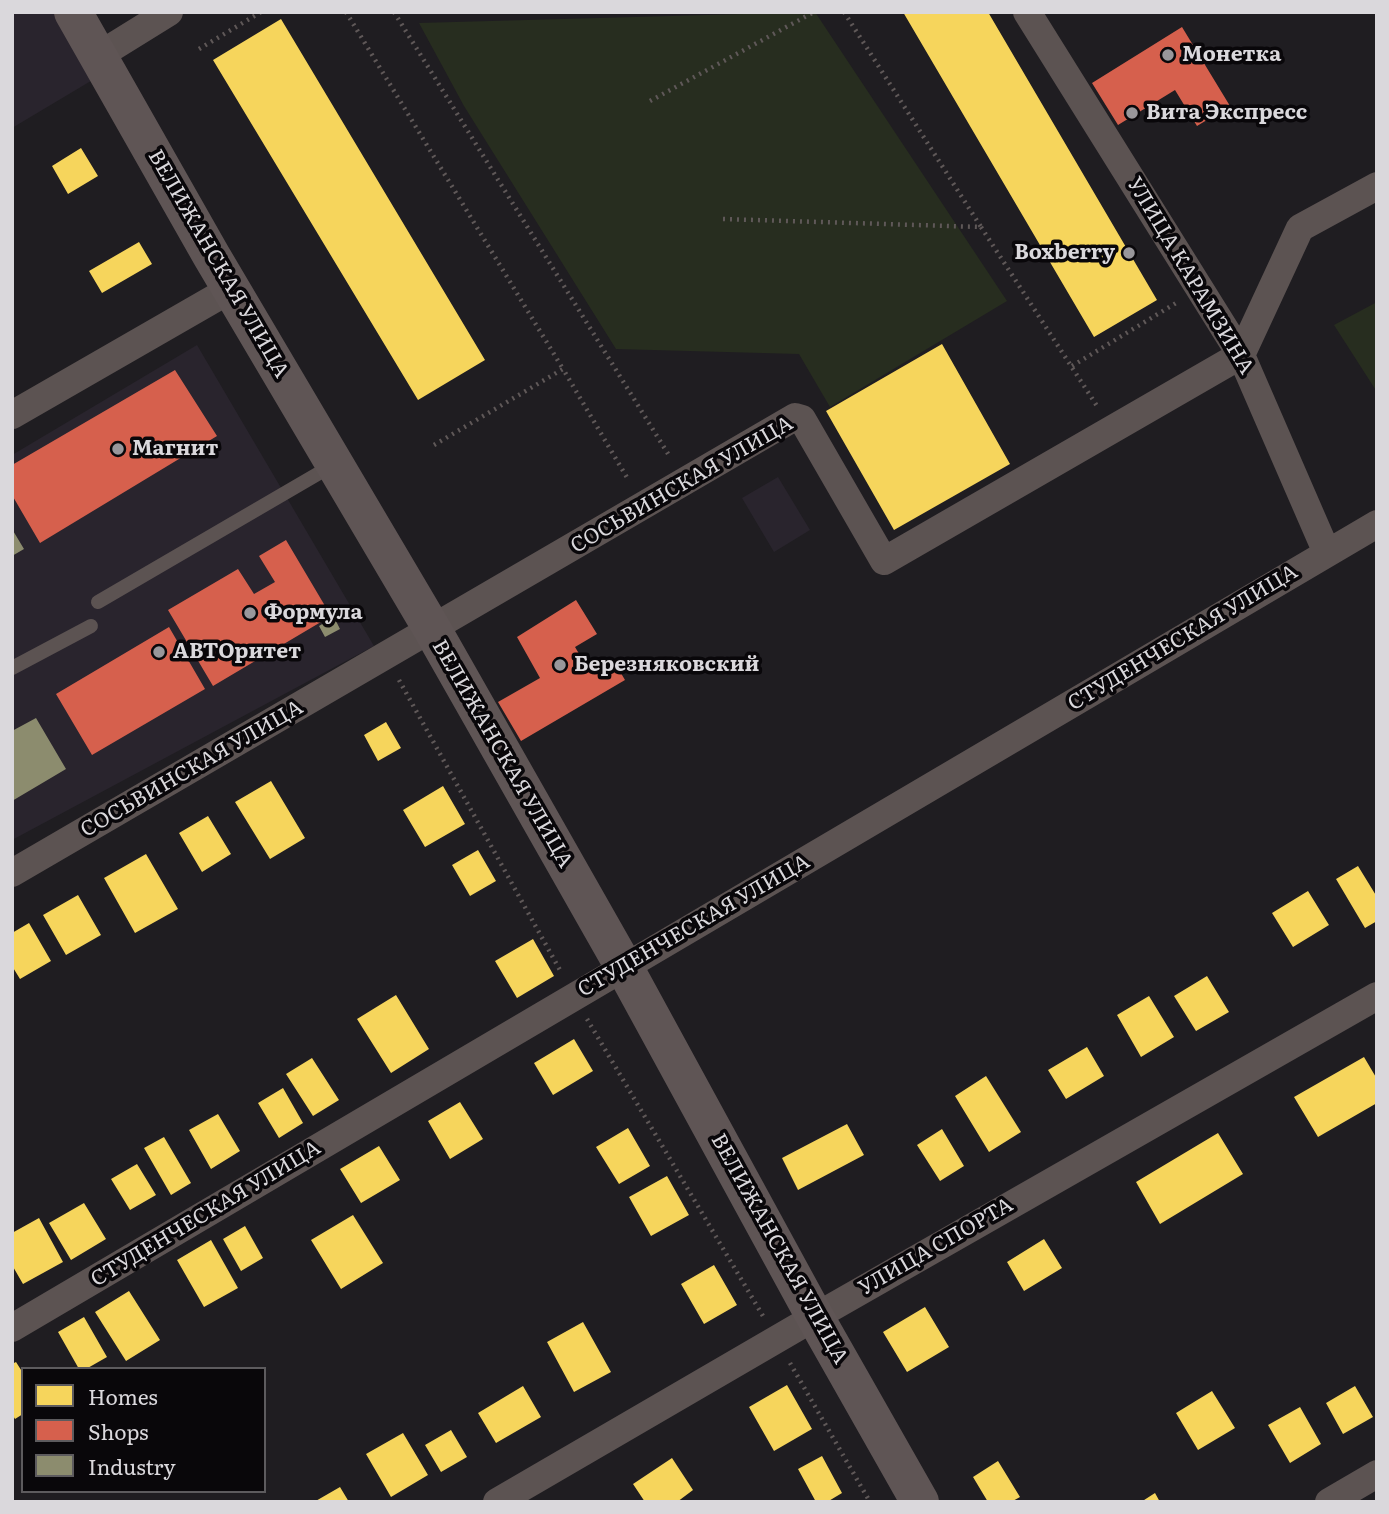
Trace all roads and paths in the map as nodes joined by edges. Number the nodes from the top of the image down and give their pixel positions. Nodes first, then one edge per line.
1 (73, 12) edge
2 (169, 12) edge
3 (261, 12) edge
4 (346, 12) edge
5 (394, 12) edge
6 (814, 12) edge
7 (844, 12) edge
8 (1027, 12) edge
9 (199, 50) dead end
10 (98, 56) junction
11 (650, 101) dead end
12 (1377, 186) edge
13 (723, 219) dead end
14 (981, 227) junction
15 (1201, 288) junction
16 (231, 289) junction
17 (1241, 355) junction
18 (1072, 366) junction
19 (563, 369) junction
20 (12, 415) edge
21 (1112, 431) junction
22 (435, 445) dead end
23 (335, 464) junction
24 (685, 481) junction
25 (631, 483) dead end
26 (1377, 524) edge
27 (1326, 553) junction
28 (98, 602) dead end
29 (91, 626) dead end
30 (432, 629) junction
31 (385, 656) junction
32 (12, 668) edge
33 (12, 873) edge
34 (624, 967) junction
35 (574, 996) junction
36 (1377, 996) edge
37 (815, 1317) junction
38 (12, 1328) edge
39 (776, 1339) junction
40 (1377, 1474) edge
41 (497, 1502) edge
42 (870, 1502) edge
43 (920, 1502) edge
44 (1328, 1502) edge

1 - 10 street, ВЕЛИЖАНСКАЯ УЛИЦА
2 - 10 street
3 - 9 path
4 - 19 path
5 - 24 path
6 - 11 path
7 - 14 path
8 - 15 street, УЛИЦА КАРАМЗИНА
10 - 16 street, ВЕЛИЖАНСКАЯ УЛИЦА
12 - 17 street
13 - 14 path
14 - 18 path
15 - 17 street, УЛИЦА КАРАМЗИНА
15 - 18 path
16 - 20 street
16 - 23 street, ВЕЛИЖАНСКАЯ УЛИЦА
17 - 21 street, СОСЬВИНСКАЯ УЛИЦА
17 - 27 street, УЛИЦА КАРАМЗИНА
18 - 21 path
19 - 22 path
19 - 25 path
21 - 24 street, СОСЬВИНСКАЯ УЛИЦА
23 - 28 lane
23 - 30 street, ВЕЛИЖАНСКАЯ УЛИЦА
24 - 30 street, СОСЬВИНСКАЯ УЛИЦА
26 - 27 street, СТУДЕНЧЕСКАЯ УЛИЦА
27 - 34 street, СТУДЕНЧЕСКАЯ УЛИЦА
29 - 32 lane
30 - 31 street, СОСЬВИНСКАЯ УЛИЦА
30 - 34 street, ВЕЛИЖАНСКАЯ УЛИЦА
31 - 33 street, СОСЬВИНСКАЯ УЛИЦА
31 - 35 path
34 - 35 street, СТУДЕНЧЕСКАЯ УЛИЦА
34 - 37 street, ВЕЛИЖАНСКАЯ УЛИЦА
35 - 38 street, СТУДЕНЧЕСКАЯ УЛИЦА
35 - 39 path
36 - 37 street, УЛИЦА СПОРТА
37 - 39 street, УЛИЦА СПОРТА
37 - 43 street, ВЕЛИЖАНСКАЯ УЛИЦА
39 - 41 street, УЛИЦА СПОРТА
39 - 42 path
40 - 44 street

